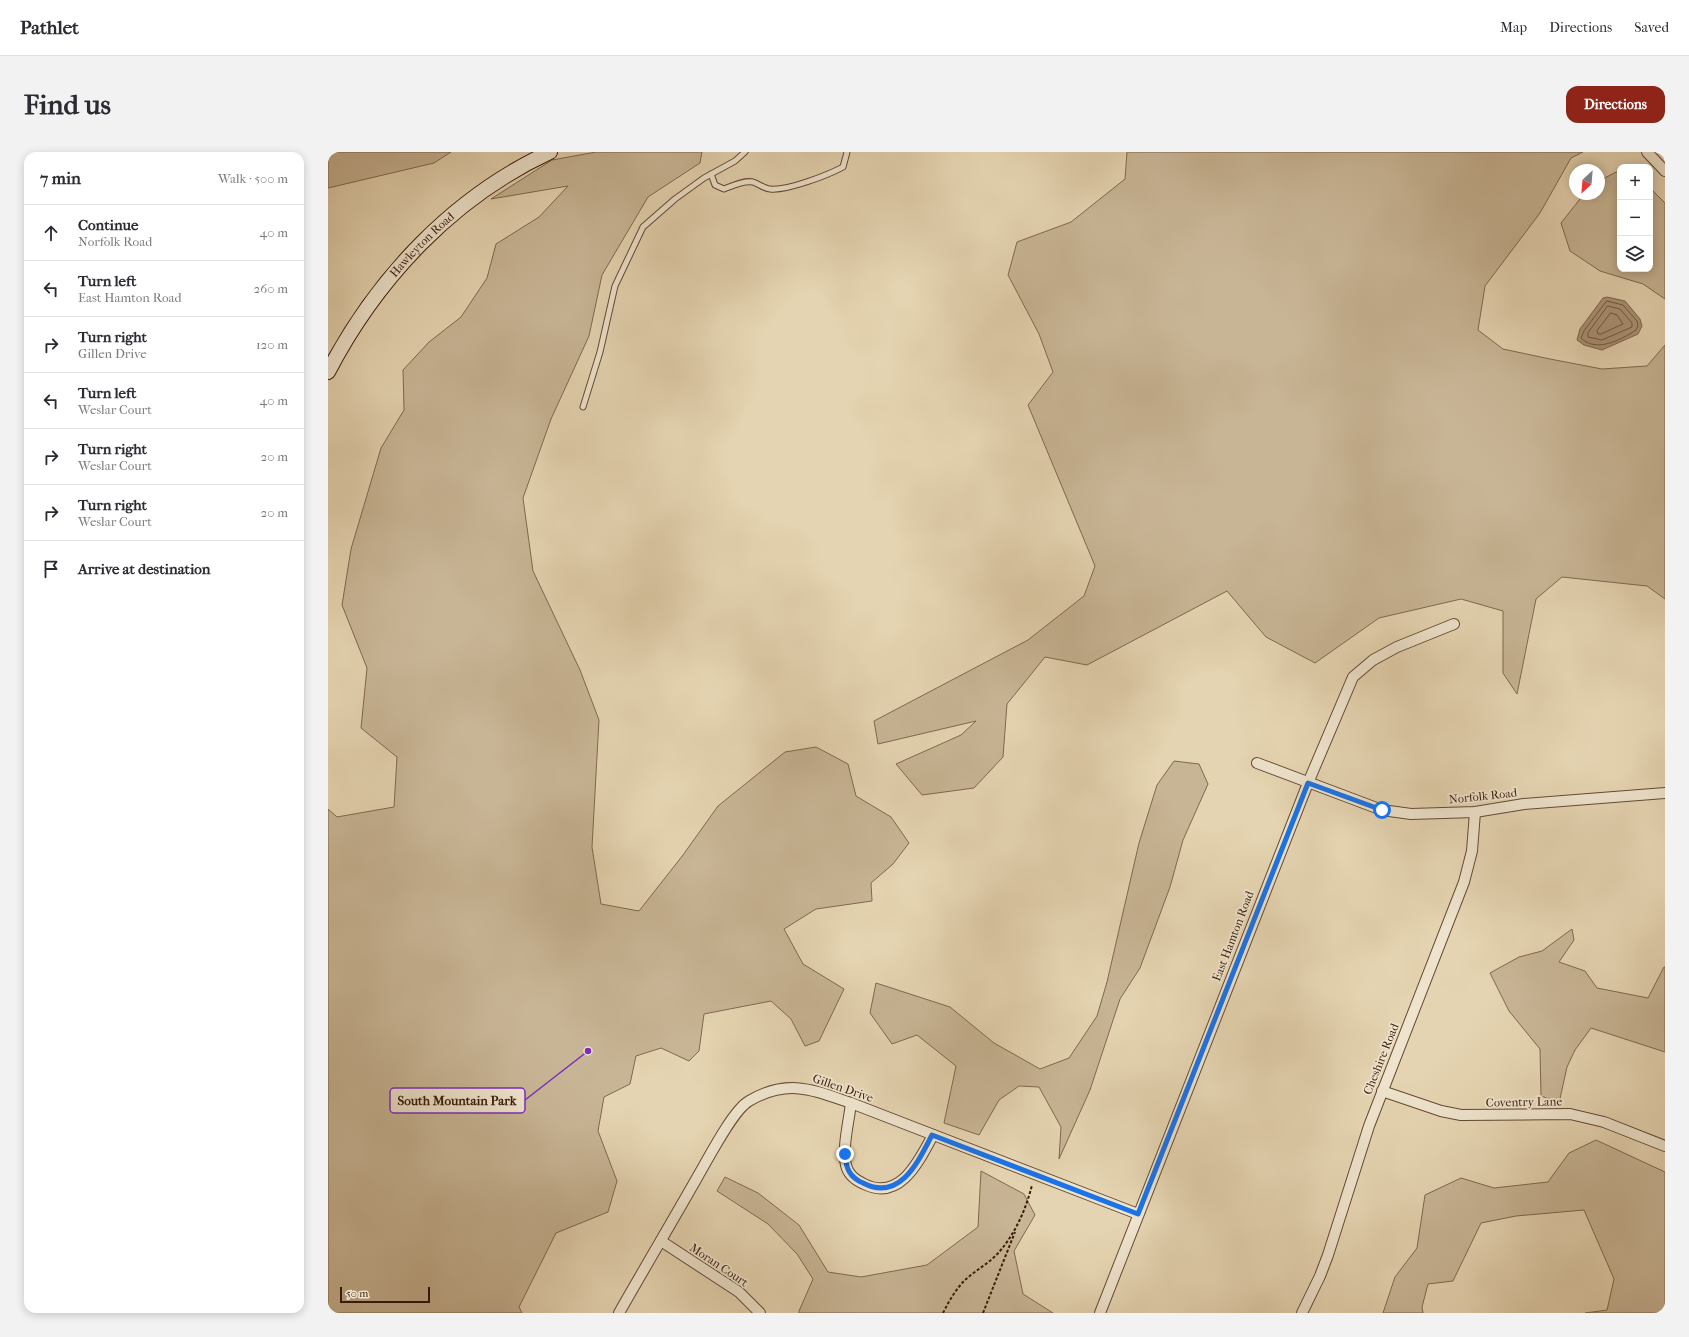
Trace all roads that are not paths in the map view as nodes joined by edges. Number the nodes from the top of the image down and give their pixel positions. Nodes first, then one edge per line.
1 (550, 152) edge
2 (745, 152) edge
3 (847, 152) edge
4 (1647, 152) edge
5 (1665, 171) edge
6 (711, 174) junction
7 (328, 372) edge
8 (583, 407) dead end
9 (1454, 624) dead end
10 (1257, 763) dead end
11 (1308, 783) junction
12 (1665, 793) edge
13 (1475, 812) junction
14 (1382, 1091) junction
15 (851, 1103) junction
16 (932, 1135) junction
17 (1665, 1146) edge
18 (1138, 1214) junction
19 (661, 1241) junction
20 (619, 1313) edge
21 (760, 1313) edge
22 (1100, 1313) edge
23 (1302, 1313) edge

1 - 7 street, Hawleyton Road
2 - 6 lane
3 - 6 lane
4 - 5 street
6 - 8 lane
9 - 11 street, East Hamton Road
10 - 11 street, Norfolk Road
11 - 13 street, Norfolk Road
11 - 18 street, East Hamton Road
12 - 13 street, Norfolk Road
13 - 14 street, Cheshire Road
14 - 17 street, Coventry Lane
14 - 23 street, Cheshire Road
15 - 16 street, Gillen Drive
15 - 16 street
15 - 19 street, Gillen Drive
16 - 18 street, Gillen Drive
18 - 22 street, East Hamton Road
19 - 20 street, Gillen Drive
19 - 21 street, Moran Court

